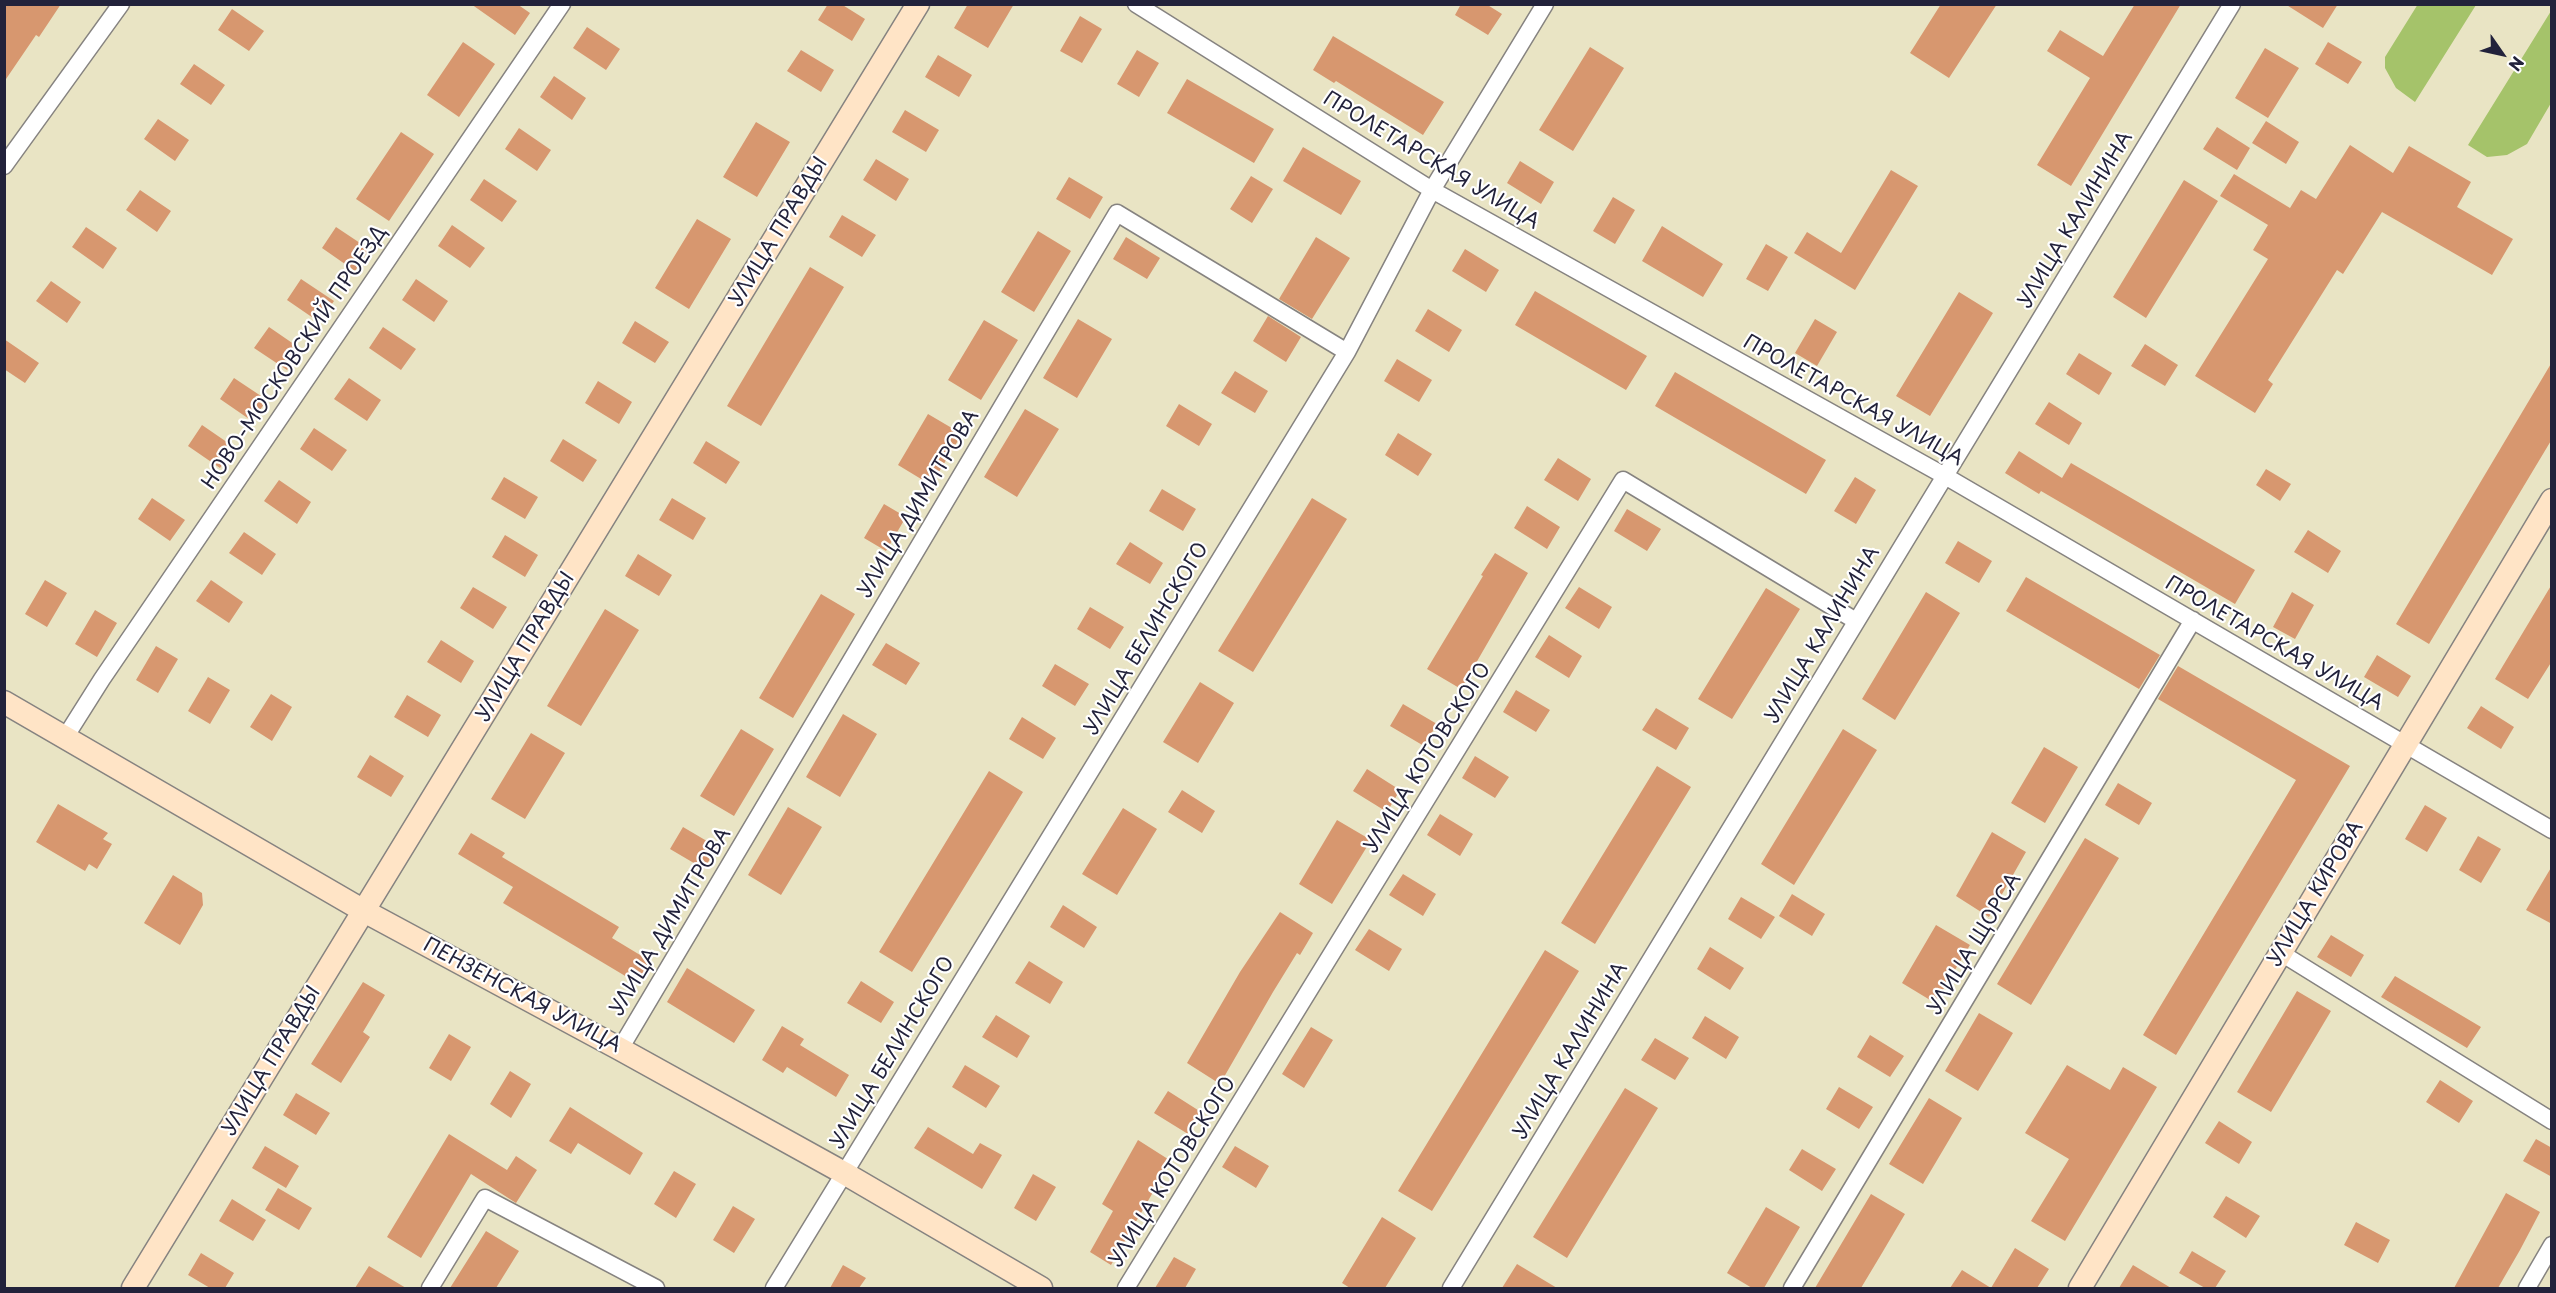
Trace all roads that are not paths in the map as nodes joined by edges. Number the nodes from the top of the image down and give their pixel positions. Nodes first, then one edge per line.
1 (121, 4) edge
2 (562, 4) edge
3 (918, 4) edge
4 (1137, 4) edge
5 (1545, 4) edge
6 (2232, 4) edge
7 (4, 166) edge
8 (1432, 190) junction
9 (1347, 352) junction
10 (1945, 476) junction
11 (2552, 500) edge
12 (2193, 620) junction
13 (1856, 621) junction
14 (4, 702) edge
15 (66, 736) junction
16 (2406, 745) junction
17 (2552, 830) edge
18 (364, 911) junction
19 (2281, 953) junction
20 (620, 1049) junction
21 (2552, 1121) edge
22 (844, 1173) junction
23 (2552, 1245) edge
24 (133, 1288) edge
25 (430, 1288) edge
26 (656, 1288) edge
27 (774, 1288) edge
28 (1041, 1288) edge
29 (1126, 1288) edge
30 (1451, 1288) edge
31 (1792, 1288) edge
32 (2080, 1288) edge
33 (2527, 1288) edge

1 - 7 street
2 - 15 street, НОВО-МОСКОВСКИЙ ПРОЕЗД
3 - 18 street, УЛИЦА ПРАВДЫ
4 - 8 street, ПРОЛЕТАРСКАЯ УЛИЦА
5 - 8 street, УЛИЦА БЕЛИНСКОГО
6 - 10 street, УЛИЦА КАЛИНИНА
8 - 9 street, УЛИЦА БЕЛИНСКОГО
8 - 10 street, ПРОЛЕТАРСКАЯ УЛИЦА
9 - 20 street, УЛИЦА ДИМИТРОВА
9 - 22 street, УЛИЦА БЕЛИНСКОГО
10 - 12 street, ПРОЛЕТАРСКАЯ УЛИЦА
10 - 13 street, УЛИЦА КАЛИНИНА
11 - 16 street, УЛИЦА КИРОВА
12 - 16 street, ПРОЛЕТАРСКАЯ УЛИЦА
12 - 31 street, УЛИЦА ЩОРСА
13 - 29 street, УЛИЦА КОТОВСКОГО
13 - 30 street, УЛИЦА КАЛИНИНА
14 - 15 street, ПЕНЗЕНСКАЯ УЛИЦА
15 - 18 street, ПЕНЗЕНСКАЯ УЛИЦА
16 - 17 street, ПРОЛЕТАРСКАЯ УЛИЦА
16 - 19 street, УЛИЦА КИРОВА
18 - 20 street, ПЕНЗЕНСКАЯ УЛИЦА
18 - 24 street, УЛИЦА ПРАВДЫ
19 - 21 street
19 - 32 street, УЛИЦА КИРОВА
20 - 22 street, ПЕНЗЕНСКАЯ УЛИЦА
22 - 27 street, УЛИЦА БЕЛИНСКОГО
22 - 28 street, ПЕНЗЕНСКАЯ УЛИЦА
23 - 33 street
25 - 26 street

